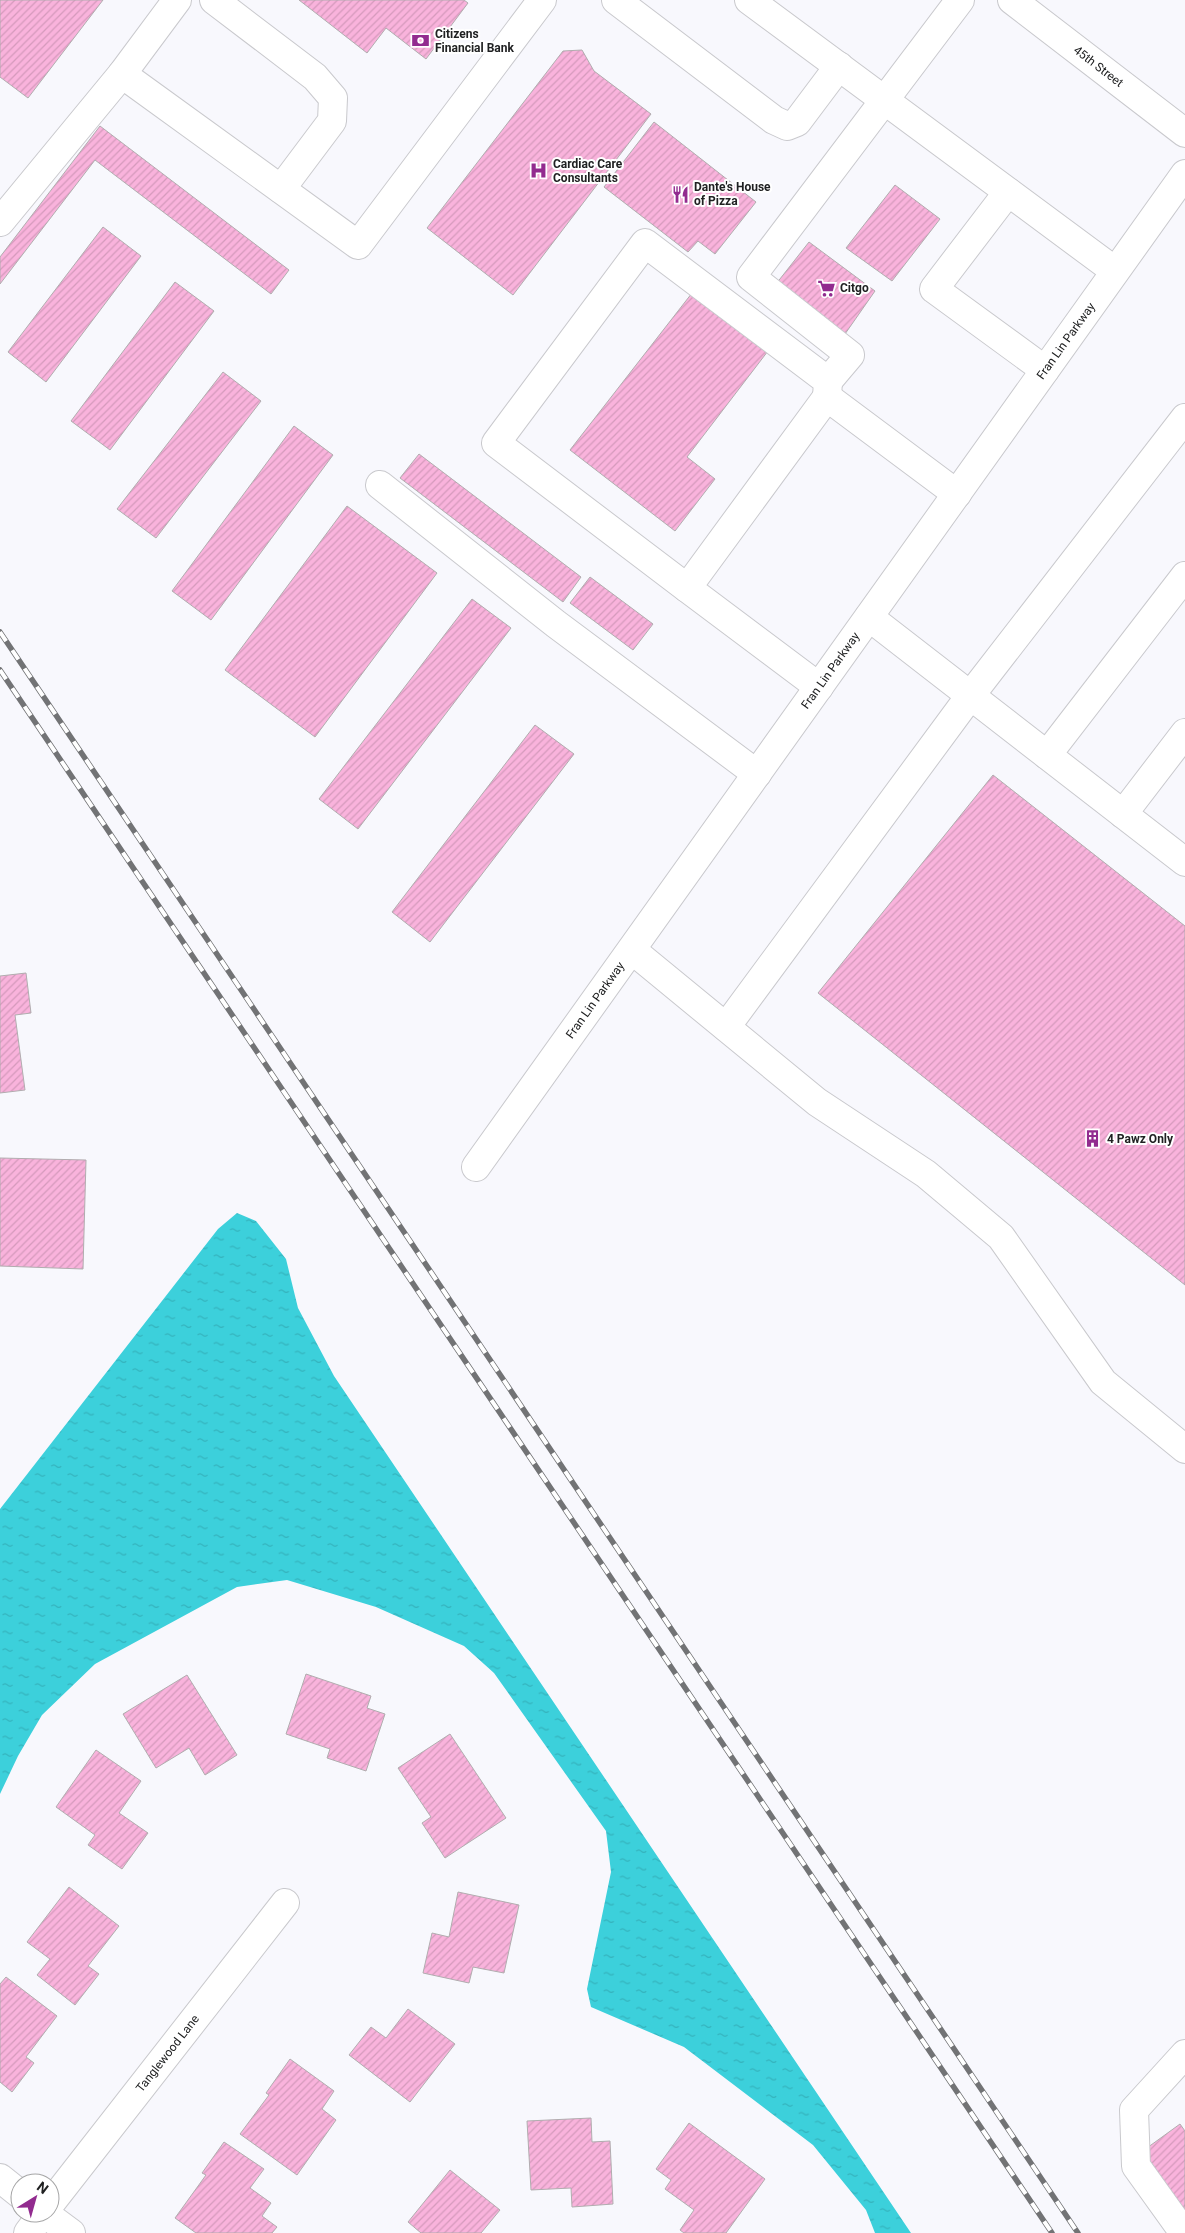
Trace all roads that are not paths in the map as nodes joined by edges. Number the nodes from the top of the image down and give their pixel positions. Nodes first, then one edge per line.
1 (177, 0) edge
2 (214, 0) edge
3 (542, 0) edge
4 (616, 0) edge
5 (749, 0) edge
6 (960, 0) edge
7 (1012, 0) edge
8 (839, 66) junction
9 (122, 74) junction
10 (886, 101) junction
11 (1185, 134) edge
12 (1185, 174) edge
13 (281, 189) junction
14 (1008, 192) junction
15 (0, 222) edge
16 (1116, 272) junction
17 (1045, 370) junction
18 (828, 389) junction
19 (1185, 418) edge
20 (380, 485) dead end
21 (957, 494) junction
22 (1185, 576) edge
23 (687, 588) junction
24 (869, 617) junction
25 (819, 687) junction
26 (970, 696) junction
27 (1185, 732) edge
28 (1047, 755) junction
29 (757, 774) junction
30 (1123, 814) junction
31 (1185, 862) edge
32 (632, 950) junction
33 (726, 1027) junction
34 (476, 1168) dead end
35 (1185, 1449) edge
36 (285, 1903) dead end
37 (1185, 2054) edge
38 (0, 2178) edge
39 (10, 2186) edge
40 (60, 2191) edge
41 (36, 2223) edge
42 (58, 2223) edge
43 (28, 2233) edge
44 (71, 2233) edge
45 (1184, 2233) edge

1 - 9 street
2 - 13 street
3 - 13 street
4 - 8 street
5 - 8 street
6 - 10 street
7 - 11 street, 45th Street
8 - 10 street
9 - 13 street
9 - 15 street
10 - 14 street
10 - 18 street
12 - 16 street, Fran Lin Parkway
14 - 16 street
14 - 17 street
16 - 17 street, Fran Lin Parkway
17 - 21 street, Fran Lin Parkway
18 - 21 street
18 - 23 street
18 - 23 street
19 - 26 street
20 - 29 street
21 - 24 street, Fran Lin Parkway
22 - 28 street
23 - 25 street
24 - 25 street, Fran Lin Parkway
24 - 26 street
25 - 29 street, Fran Lin Parkway
26 - 28 street
26 - 33 street
27 - 30 street
28 - 30 street
29 - 32 street, Fran Lin Parkway
30 - 31 street
32 - 33 street
32 - 34 street, Fran Lin Parkway
33 - 35 street
36 - 40 street, Tanglewood Lane
37 - 45 street
38 - 39 street
41 - 43 street
42 - 44 street

